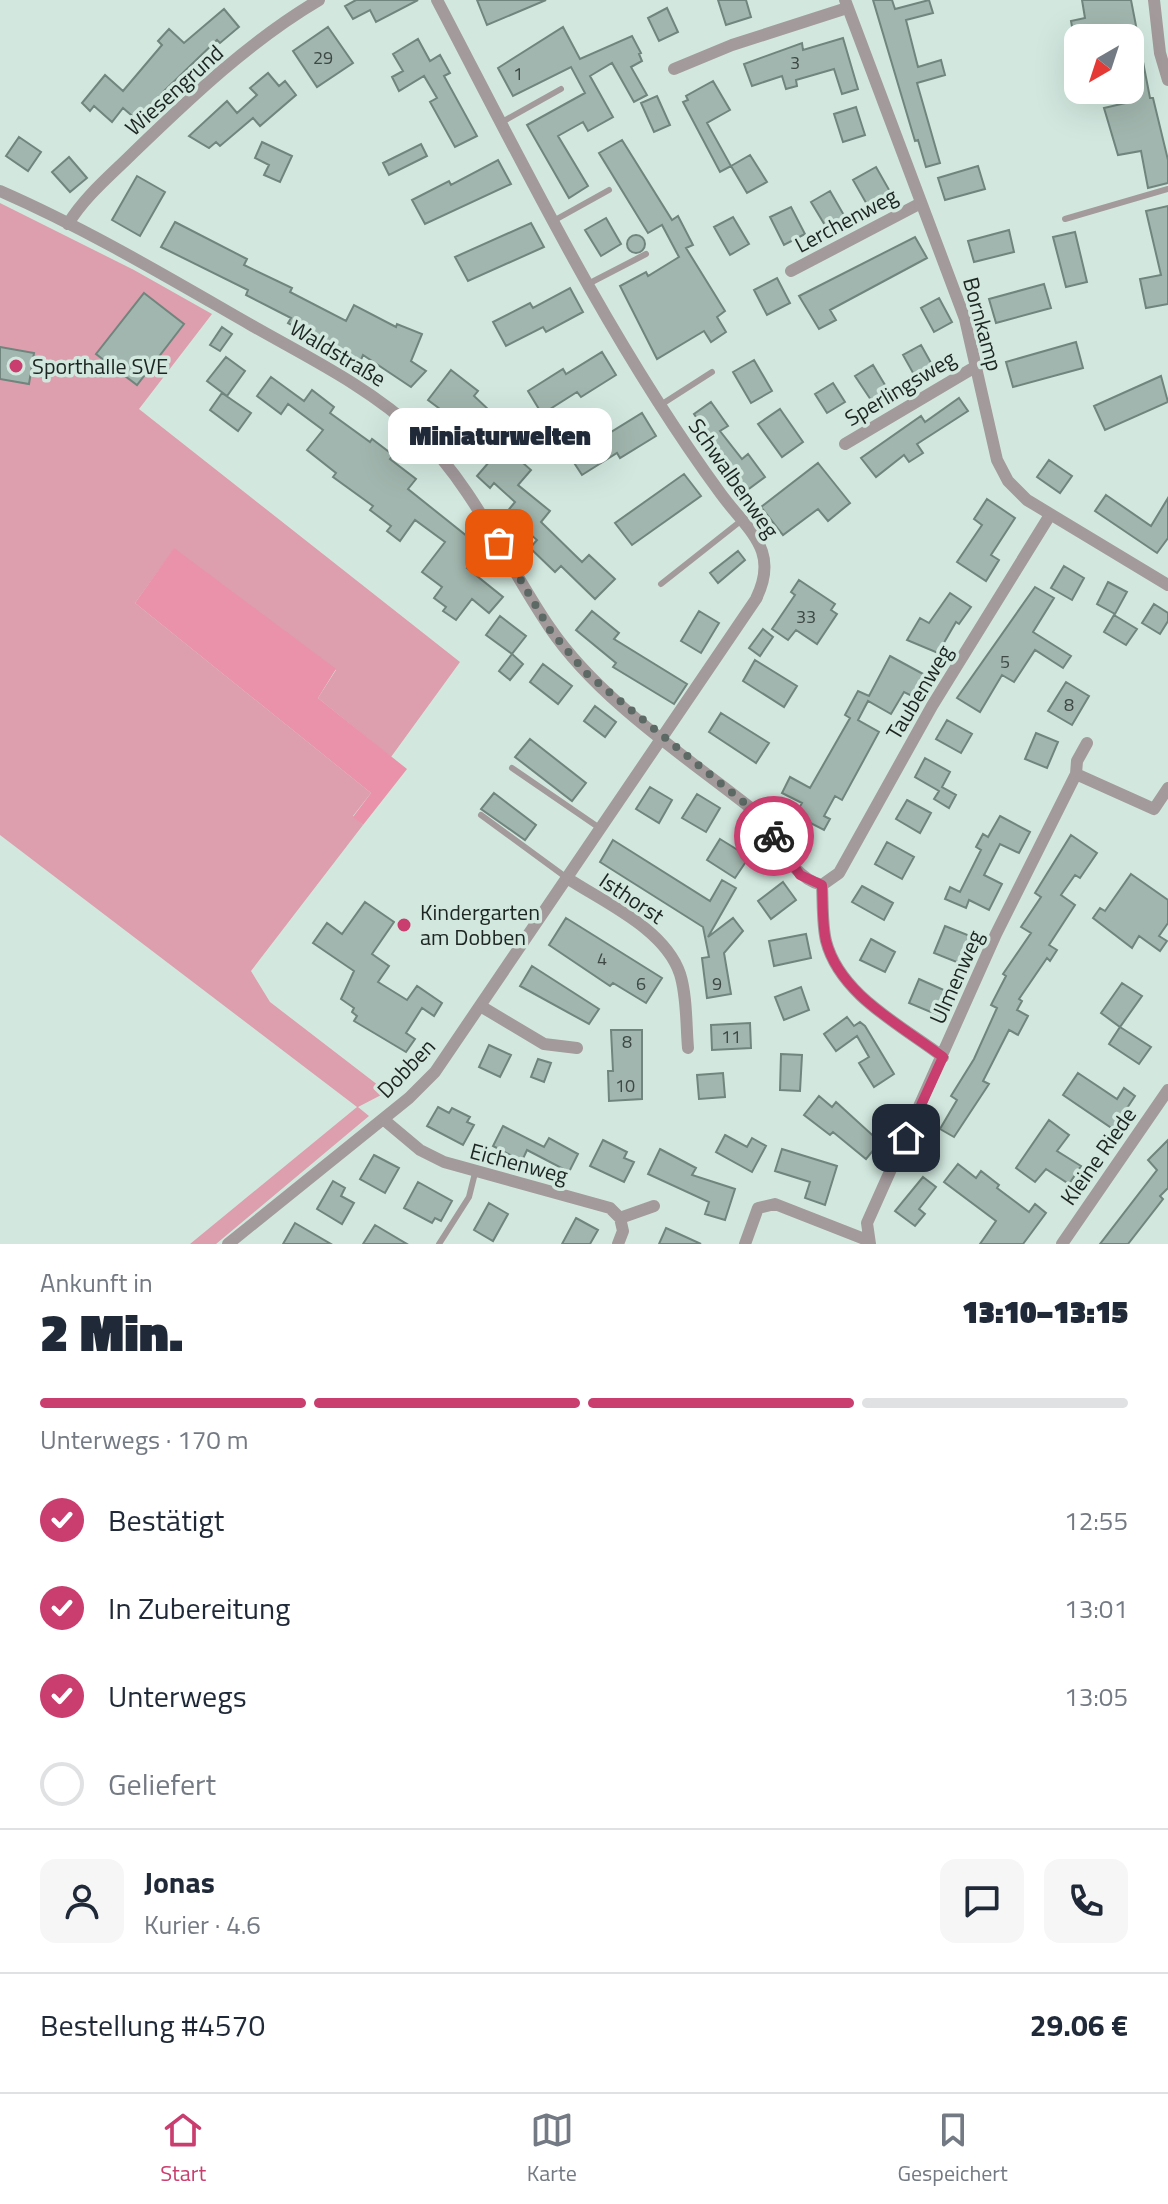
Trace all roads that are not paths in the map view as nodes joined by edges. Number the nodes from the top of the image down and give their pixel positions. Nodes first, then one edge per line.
1 (319, 0) edge
2 (437, 0) edge
3 (1154, 0) edge
4 (846, 4) edge
5 (674, 69) dead end
6 (1168, 80) edge
7 (561, 89) dead end
8 (502, 122) junction
9 (1168, 189) edge
10 (609, 190) dead end
11 (0, 191) edge
12 (919, 204) junction
13 (1065, 219) dead end
14 (555, 220) junction
15 (68, 224) junction
16 (646, 254) dead end
17 (791, 271) dead end
18 (588, 284) junction
19 (975, 367) junction
20 (712, 372) dead end
21 (659, 406) junction
22 (845, 444) dead end
23 (1050, 515) junction
24 (742, 520) junction
25 (661, 584) dead end
26 (1168, 585) edge
27 (662, 738) junction
28 (1087, 743) dead end
29 (512, 768) dead end
30 (1076, 774) junction
31 (1168, 788) edge
32 (481, 815) dead end
33 (601, 829) junction
34 (567, 878) junction
35 (822, 885) junction
36 (482, 1007) junction
37 (577, 1048) dead end
38 (688, 1048) dead end
39 (943, 1057) junction
40 (1168, 1090) edge
41 (383, 1119) junction
42 (475, 1173) junction
43 (654, 1206) dead end
44 (620, 1218) junction
45 (868, 1242) edge
46 (228, 1244) edge
47 (439, 1244) edge
48 (618, 1244) edge
49 (745, 1244) edge
50 (1062, 1244) edge

1 - 15 street, Wiesengrund
2 - 8 street, Schwalbenweg
3 - 6 street
4 - 5 street
4 - 12 street, Bornkamp
7 - 8 lane
8 - 14 street, Schwalbenweg
9 - 13 lane
10 - 14 lane
11 - 15 street, Waldstraße
12 - 17 street, Lerchenweg
12 - 19 street, Bornkamp
14 - 18 street, Schwalbenweg
15 - 27 street, Waldstraße
16 - 18 lane
18 - 21 street, Schwalbenweg
19 - 22 street, Sperlingsweg
19 - 23 street, Bornkamp
20 - 21 lane, Schwalbenweg
21 - 24 street, Schwalbenweg
23 - 26 street, Bornkamp
23 - 35 street, Taubenweg
24 - 25 lane
24 - 27 street, Schwalbenweg
27 - 33 street, Dobben
27 - 35 street, Waldstraße
28 - 30 street, Ulmenweg
29 - 33 lane
30 - 31 street
30 - 39 street, Ulmenweg
32 - 34 lane
33 - 34 street, Dobben
34 - 36 street, Dobben
34 - 38 street, Isthorst
35 - 39 street
36 - 37 street
36 - 41 street, Dobben
39 - 45 street, Ulmenweg
40 - 50 street, Kleine Riede
41 - 42 street, Eichenweg
41 - 46 street, Dobben
42 - 44 street, Eichenweg
42 - 47 lane
43 - 44 street
44 - 48 street
45 - 49 street

